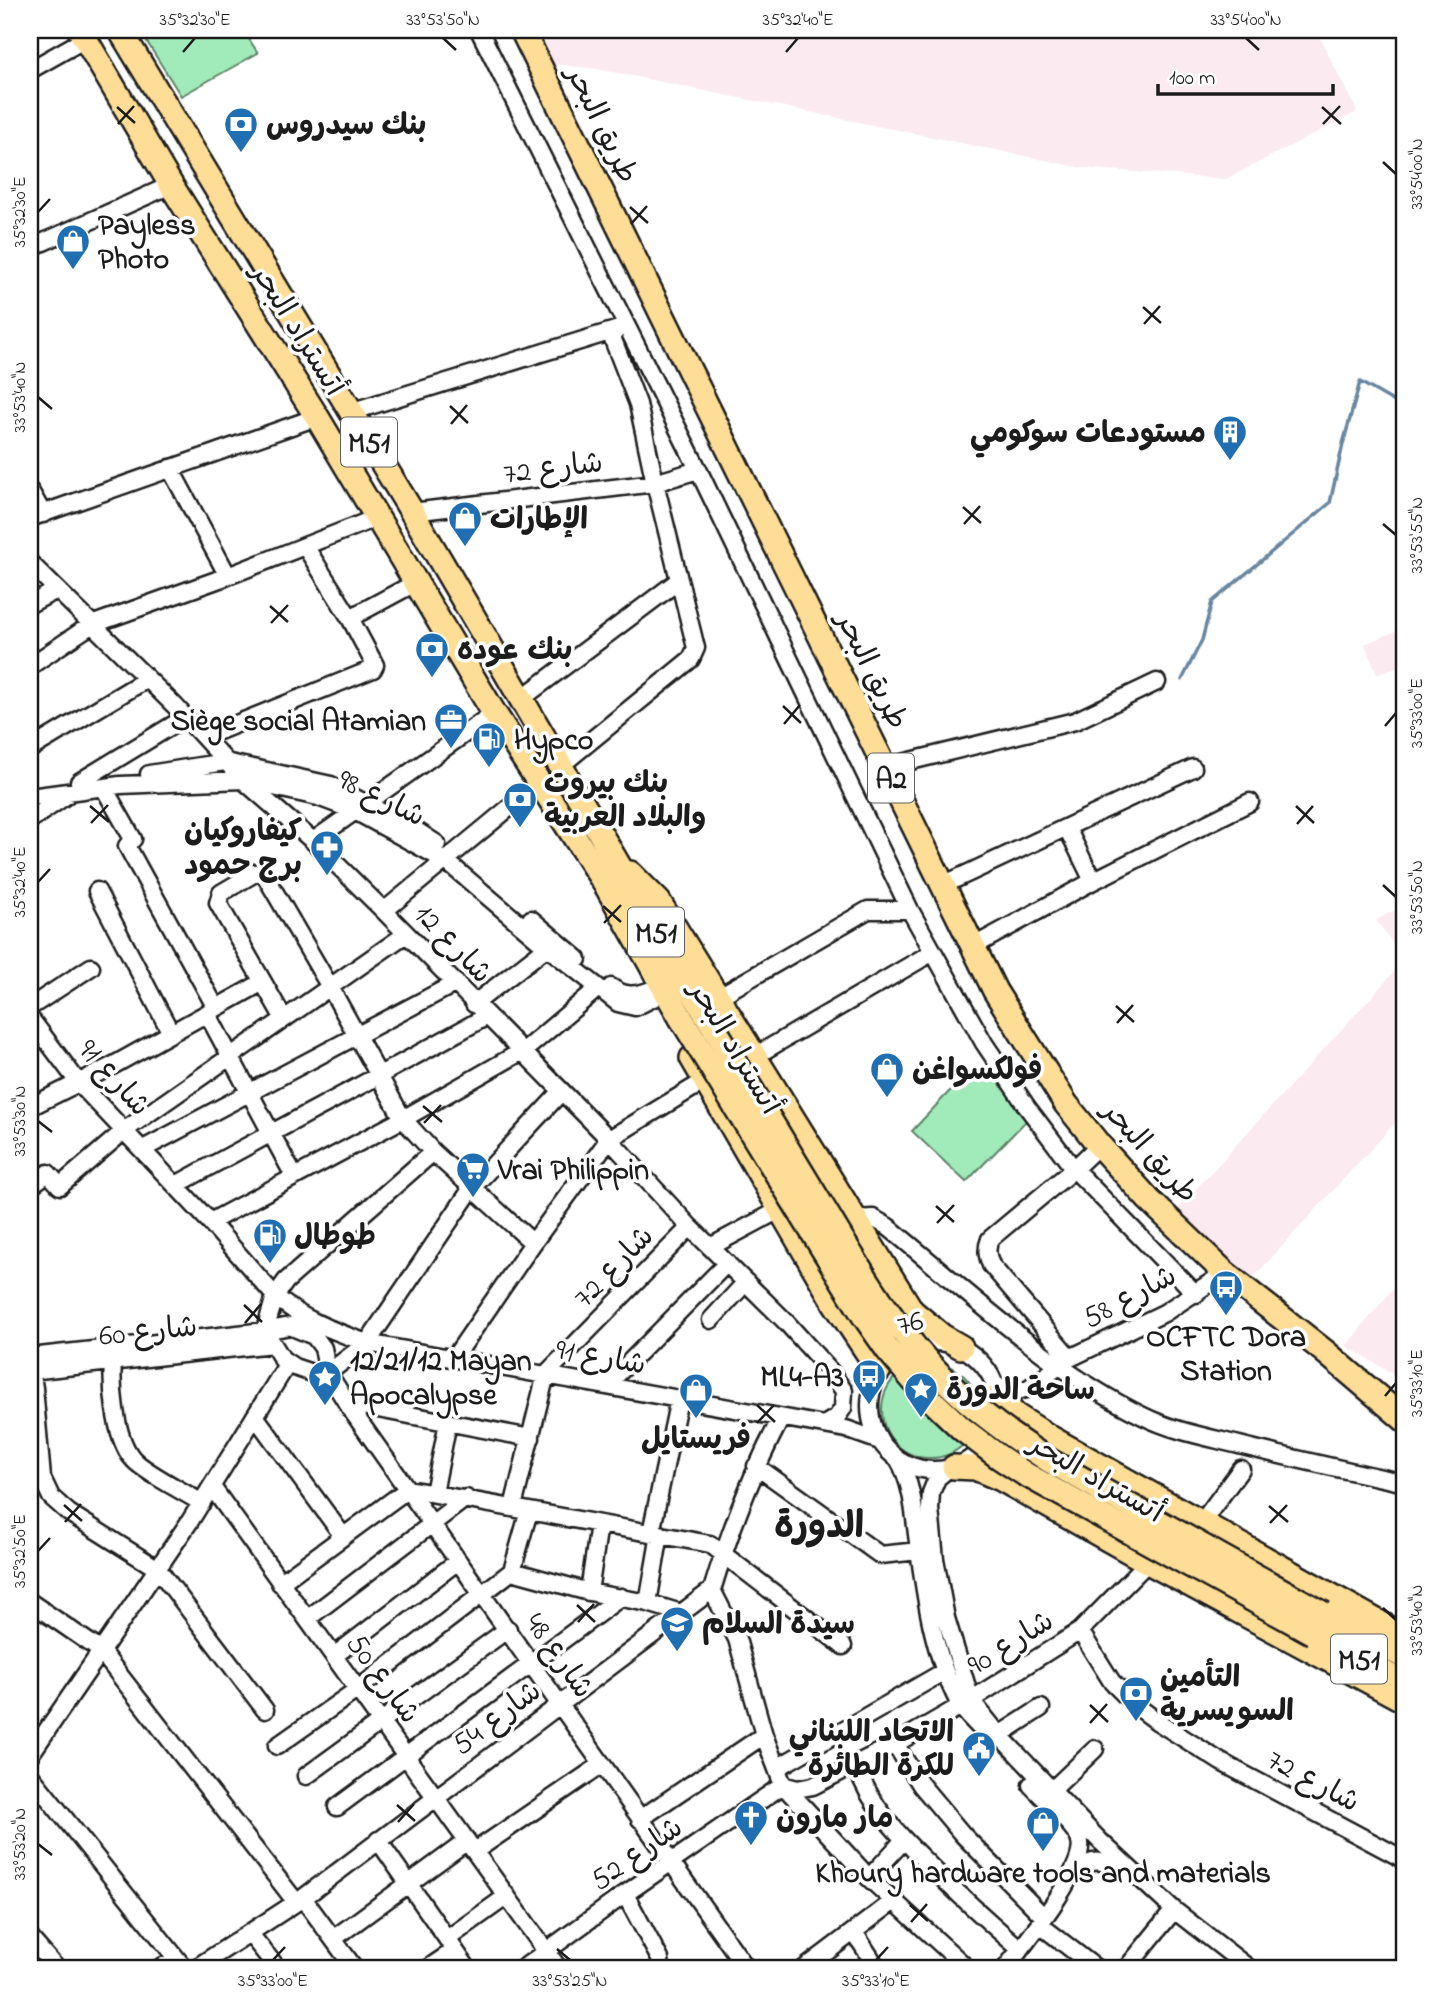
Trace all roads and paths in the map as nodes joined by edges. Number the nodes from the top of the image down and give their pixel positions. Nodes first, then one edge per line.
1 (120, 30) edge
2 (479, 30) edge
3 (522, 30) edge
4 (82, 33) edge
5 (30, 58) edge
6 (30, 70) edge
7 (171, 186) junction
8 (31, 245) edge
9 (627, 327) junction
10 (610, 332) junction
11 (350, 412) junction
12 (317, 416) junction
13 (170, 468) junction
14 (698, 470) junction
15 (655, 484) junction
16 (30, 491) edge
17 (412, 512) junction
18 (37, 516) edge
19 (376, 518) junction
20 (305, 546) junction
21 (30, 563) edge
22 (229, 576) junction
23 (678, 581) junction
24 (415, 583) junction
25 (57, 590) junction
26 (30, 604) edge
27 (349, 618) junction
28 (91, 625) junction
29 (30, 666) edge
30 (147, 679) junction
31 (1157, 682) dead end
32 (520, 699) junction
33 (494, 713) junction
34 (186, 718) junction
35 (204, 737) junction
36 (30, 749) edge
37 (225, 762) junction
38 (561, 766) junction
39 (886, 767) junction
40 (1193, 768) dead end
41 (243, 780) junction
42 (538, 784) junction
43 (74, 788) junction
44 (104, 788) junction
45 (30, 790) edge
46 (30, 797) edge
47 (1250, 802) dead end
48 (360, 807) junction
49 (30, 820) edge
50 (1067, 828) junction
51 (313, 841) junction
52 (449, 858) junction
53 (1093, 881) junction
54 (943, 885) junction
55 (607, 887) junction
56 (97, 891) dead end
57 (910, 910) junction
58 (384, 911) junction
59 (407, 934) junction
60 (974, 946) junction
61 (547, 947) junction
62 (933, 952) junction
63 (92, 967) dead end
64 (583, 971) junction
65 (263, 982) junction
66 (456, 983) junction
67 (330, 987) junction
68 (597, 989) junction
69 (653, 993) junction
70 (710, 1002) junction
71 (474, 1004) junction
72 (30, 1007) edge
73 (212, 1011) junction
74 (486, 1016) junction
75 (284, 1019) junction
76 (32, 1027) edge
77 (171, 1033) junction
78 (357, 1035) junction
79 (521, 1052) junction
80 (755, 1056) junction
81 (230, 1057) junction
82 (380, 1077) junction
83 (706, 1080) junction
84 (78, 1082) junction
85 (561, 1092) junction
86 (250, 1094) junction
87 (31, 1103) edge
88 (402, 1119) junction
89 (125, 1130) junction
90 (270, 1133) junction
91 (609, 1139) junction
92 (1099, 1145) junction
93 (143, 1149) junction
94 (433, 1153) junction
95 (1074, 1169) junction
96 (294, 1176) junction
97 (176, 1185) junction
98 (30, 1186) edge
99 (472, 1188) junction
100 (781, 1209) junction
101 (855, 1219) junction
102 (210, 1222) junction
103 (690, 1227) junction
104 (533, 1243) junction
105 (710, 1247) junction
106 (727, 1263) junction
107 (1225, 1273) junction
108 (746, 1282) junction
109 (1196, 1294) junction
110 (275, 1296) junction
111 (711, 1320) dead end
112 (269, 1337) junction
113 (368, 1343) junction
114 (961, 1347) junction
115 (114, 1355) junction
116 (454, 1358) junction
117 (1064, 1361) junction
118 (288, 1363) junction
119 (30, 1365) edge
120 (830, 1371) junction
121 (328, 1373) junction
122 (546, 1374) junction
123 (876, 1378) junction
124 (606, 1386) junction
125 (32, 1389) edge
126 (996, 1390) junction
127 (679, 1399) junction
128 (352, 1411) junction
129 (255, 1416) junction
130 (781, 1418) junction
131 (1405, 1420) edge
132 (448, 1422) junction
133 (824, 1425) junction
134 (531, 1438) junction
135 (1051, 1438) junction
136 (880, 1441) junction
137 (898, 1459) junction
138 (756, 1466) junction
139 (951, 1468) junction
140 (1241, 1469) dead end
141 (1405, 1483) edge
142 (212, 1487) junction
143 (1017, 1488) junction
144 (408, 1489) junction
145 (434, 1493) junction
146 (466, 1499) junction
147 (202, 1503) junction
148 (521, 1509) junction
149 (1202, 1522) junction
150 (599, 1524) junction
151 (432, 1525) junction
152 (655, 1534) junction
153 (343, 1536) junction
154 (919, 1551) junction
155 (723, 1553) junction
156 (458, 1561) junction
157 (1147, 1562) junction
158 (158, 1569) junction
159 (512, 1571) junction
160 (280, 1583) junction
161 (712, 1590) junction
162 (589, 1592) junction
163 (482, 1594) junction
164 (621, 1597) junction
165 (30, 1602) edge
166 (648, 1603) junction
167 (681, 1614) junction
168 (307, 1619) junction
169 (1319, 1624) junction
170 (508, 1629) junction
171 (1080, 1631) junction
172 (1405, 1637) edge
173 (843, 1646) dead end
174 (100, 1650) junction
175 (334, 1656) junction
176 (1405, 1657) edge
177 (531, 1662) junction
178 (945, 1671) junction
179 (1405, 1684) edge
180 (358, 1689) junction
181 (1405, 1701) edge
182 (966, 1703) junction
183 (560, 1704) junction
184 (1041, 1708) dead end
185 (265, 1710) dead end
186 (380, 1721) junction
187 (764, 1735) junction
188 (999, 1735) junction
189 (895, 1744) junction
190 (276, 1746) dead end
191 (1095, 1749) dead end
192 (30, 1755) edge
193 (406, 1755) junction
194 (856, 1764) junction
195 (601, 1765) junction
196 (777, 1768) junction
197 (30, 1775) edge
198 (306, 1776) dead end
199 (783, 1785) junction
200 (1051, 1791) junction
201 (435, 1797) junction
202 (337, 1807) dead end
203 (640, 1819) junction
204 (379, 1840) junction
205 (904, 1840) junction
206 (471, 1846) junction
207 (1405, 1860) edge
208 (670, 1863) junction
209 (1073, 1872) junction
210 (869, 1878) junction
211 (408, 1883) junction
212 (1147, 1886) junction
213 (625, 1894) junction
214 (508, 1896) junction
215 (299, 1900) junction
216 (894, 1901) junction
217 (1174, 1910) junction
218 (1042, 1921) junction
219 (854, 1932) junction
220 (250, 1934) junction
221 (30, 1938) edge
222 (333, 1940) junction
223 (451, 1945) junction
224 (1020, 1949) junction
225 (547, 1950) junction
226 (825, 1953) junction
227 (181, 1964) edge
228 (1241, 1967) edge
229 (57, 1969) edge
230 (158, 1969) edge
231 (194, 1969) edge
232 (278, 1969) edge
233 (355, 1969) edge
234 (427, 1969) edge
235 (468, 1969) edge
236 (522, 1969) edge
237 (559, 1969) edge
238 (662, 1969) edge
239 (747, 1969) edge
240 (804, 1969) edge
241 (830, 1969) edge
242 (878, 1969) edge
243 (968, 1969) edge
244 (1005, 1969) edge
245 (1097, 1969) edge
246 (1126, 1969) edge

1 - 11 highway, أتستراد البحر / M51
2 - 9 street
3 - 39 highway, طريق البحر / A2
4 - 5 street
4 - 6 street
4 - 7 highway, أتستراد البحر / M51
7 - 8 street
7 - 12 highway, أتستراد البحر / M51
9 - 10 street
9 - 14 street
10 - 11 street
10 - 15 street
11 - 17 highway, أتستراد البحر / M51
12 - 13 street
12 - 19 highway, أتستراد البحر / M51
13 - 18 street
13 - 22 street
14 - 15 street, شارع 72
14 - 57 street
15 - 17 street, شارع 72
15 - 23 street
16 - 18 street
17 - 32 highway, أتستراد البحر / M51
19 - 20 street
19 - 24 highway, أتستراد البحر / M51
20 - 22 street
20 - 27 street
21 - 25 street, شارع 12
22 - 28 street
23 - 32 street
23 - 38 street
24 - 27 street
24 - 33 highway, أتستراد البحر / M51
25 - 26 street
25 - 28 street, شارع 12
27 - 35 street
28 - 29 street
28 - 30 street, شارع 12
30 - 34 street, شارع 12
30 - 36 street
31 - 39 street
32 - 38 highway, أتستراد البحر / M51
33 - 42 highway, أتستراد البحر / M51
33 - 48 street
34 - 35 street, شارع 12
34 - 43 street
35 - 37 street, شارع 12
37 - 41 street, شارع 12
37 - 43 street, شارع 98
37 - 48 street, شارع 98
38 - 70 highway, أتستراد البحر / M51
39 - 54 highway, طريق البحر / A2
40 - 50 street
41 - 44 street, شارع 98
41 - 48 street, شارع 98
41 - 51 street, شارع 12
42 - 52 street
42 - 55 highway, أتستراد البحر / M51
43 - 44 street, شارع 98
43 - 45 street, شارع 98
43 - 46 street, شارع 98
43 - 49 street
44 - 73 street
47 - 53 street
48 - 51 street
48 - 52 street, شارع 98
50 - 53 street
50 - 54 street
51 - 58 street, شارع 12
52 - 58 street
52 - 61 street, شارع 98
52 - 64 street, شارع 98
53 - 60 street
54 - 60 highway, طريق البحر / A2
55 - 69 highway
55 - 169 highway, أتستراد البحر / M51, bridge
56 - 77 street
57 - 62 street
57 - 70 street
58 - 59 street, شارع 12
59 - 66 street, شارع 12
59 - 67 street
60 - 92 highway, طريق البحر / A2
61 - 64 street, شارع 98
61 - 71 street
62 - 80 street
62 - 95 street
63 - 72 street
64 - 68 street, شارع 98
64 - 69 street, شارع 98
65 - 67 street
65 - 73 street
65 - 75 street
66 - 71 street, شارع 12
66 - 78 street
67 - 75 street
67 - 78 street
68 - 69 street, شارع 98
68 - 79 street
69 - 83 highway
70 - 80 highway
70 - 169 highway, أتستراد البحر / M51, bridge
71 - 74 street, شارع 12
73 - 77 street
73 - 81 street
74 - 79 street, شارع 12
74 - 82 street
75 - 81 street
76 - 84 street, شارع 91
77 - 84 street
78 - 82 street
78 - 86 street
79 - 85 street, شارع 12
79 - 88 street
80 - 101 highway
81 - 86 street
81 - 89 street
82 - 88 street
82 - 90 street
83 - 91 street
83 - 100 highway
84 - 87 street
84 - 89 street, شارع 91
85 - 91 street, شارع 12
85 - 99 street
86 - 90 street
86 - 93 street
88 - 94 street
88 - 96 street
89 - 93 street, شارع 91
89 - 98 street
90 - 96 street
90 - 97 street
91 - 103 street, شارع 12
91 - 104 street
92 - 95 street
92 - 107 highway, طريق البحر / A2
93 - 97 street, شارع 91
94 - 99 street
94 - 110 street
95 - 109 street
95 - 117 street
96 - 102 street
97 - 102 street, شارع 91
99 - 104 street
99 - 113 street
100 - 105 street
100 - 123 highway
101 - 114 highway
101 - 117 street
102 - 110 street, شارع 91
103 - 105 street, شارع 12
103 - 122 street, شارع 72
104 - 116 street
105 - 106 street, شارع 12
106 - 108 street, شارع 12
106 - 124 street
107 - 109 street, شارع 58
107 - 131 highway, طريق البحر / A2
108 - 111 street
108 - 120 street, شارع 12
109 - 117 street, شارع 58
110 - 112 street
110 - 113 street, شارع 91
112 - 115 street, شارع 60
112 - 118 street
112 - 121 street, شارع 60
113 - 116 street, شارع 91
113 - 121 street
114 - 123 street, 76
114 - 126 street
115 - 119 street, شارع 60
115 - 147 street
116 - 122 street, شارع 91
117 - 126 street, شارع 58
117 - 141 street
118 - 121 street
118 - 129 street
119 - 125 street
120 - 123 street
120 - 133 street
121 - 128 street, شارع 48
122 - 124 street, شارع 91
122 - 134 street
123 - 136 street
124 - 127 street, شارع 91
125 - 158 street
126 - 135 highway
126 - 139 street
127 - 130 street, شارع 91
127 - 152 street
128 - 132 street
128 - 144 street, شارع 48
129 - 142 street
129 - 153 street
130 - 133 street, شارع 91
130 - 138 street
132 - 134 street
132 - 145 street
133 - 136 street, شارع 91
134 - 148 street
135 - 143 highway
135 - 149 highway
136 - 137 street
137 - 139 street
137 - 154 street
138 - 154 street
138 - 155 street
139 - 143 highway
139 - 182 street
140 - 149 street
142 - 147 street
142 - 160 street, شارع 50
143 - 157 highway
144 - 145 street
144 - 151 street, شارع 48
144 - 153 street
145 - 146 street
146 - 148 street
146 - 151 street
147 - 158 street
148 - 150 street
148 - 159 street
149 - 172 highway
150 - 152 street
150 - 162 street
151 - 156 street, شارع 48
151 - 168 street
152 - 155 street
152 - 166 street
153 - 160 street
154 - 178 street
155 - 161 street
155 - 173 street
156 - 163 street, شارع 48
156 - 175 street
157 - 171 street, شارع 90
157 - 181 highway
158 - 174 street
158 - 185 street
159 - 162 street
159 - 163 street
160 - 168 street, شارع 50
161 - 167 street, شارع 54
161 - 187 street
162 - 164 street
163 - 170 street, شارع 48
163 - 180 street
164 - 166 street
164 - 177 street
165 - 174 street
166 - 167 street
167 - 183 street, شارع 54
168 - 175 street, شارع 50
169 - 176 highway, أتستراد البحر / M51
169 - 179 highway, أتستراد البحر / M51
170 - 177 street, شارع 48
170 - 186 street
171 - 182 street, شارع 90
171 - 207 street, شارع 72
174 - 192 street
174 - 215 street
175 - 180 street, شارع 50
177 - 183 street, شارع 48
177 - 193 street
178 - 182 street
178 - 196 street
180 - 186 street, شارع 50
180 - 190 street
182 - 188 street
182 - 189 street, شارع 90
182 - 209 street
183 - 195 street, شارع 48
183 - 201 street, شارع 54
184 - 188 street
186 - 193 street, شارع 50
186 - 198 street
187 - 196 street
187 - 203 street
188 - 200 street
189 - 194 street, شارع 90
189 - 218 street
191 - 200 street
193 - 201 street, شارع 50
193 - 202 street
194 - 199 street, شارع 90
194 - 205 street
195 - 203 street, شارع 48
195 - 206 street
196 - 199 street
197 - 227 street
199 - 208 street, شارع 52
199 - 210 street
200 - 212 street
201 - 204 street, شارع 54
201 - 206 street, شارع 50
203 - 208 street, شارع 48
204 - 211 street
204 - 215 street, شارع 54
205 - 210 street
205 - 224 street
206 - 211 street
206 - 214 street, شارع 50
208 - 213 street, شارع 52
208 - 239 street, شارع 48
209 - 212 street
209 - 218 street
210 - 216 street
211 - 222 street
211 - 223 street
212 - 217 street
213 - 225 street, شارع 52
213 - 238 street
214 - 223 street
214 - 225 street, شارع 50
215 - 220 street, شارع 54
215 - 222 street
216 - 219 street
216 - 243 street
217 - 228 street
217 - 246 street
218 - 224 street
218 - 245 street
219 - 226 street
219 - 242 street
220 - 231 street, شارع 54
220 - 232 street
221 - 229 street
222 - 233 street
223 - 234 street
223 - 235 street
224 - 244 street
225 - 236 street, شارع 52
225 - 237 street, شارع 50
226 - 240 street
226 - 241 street
227 - 230 street

